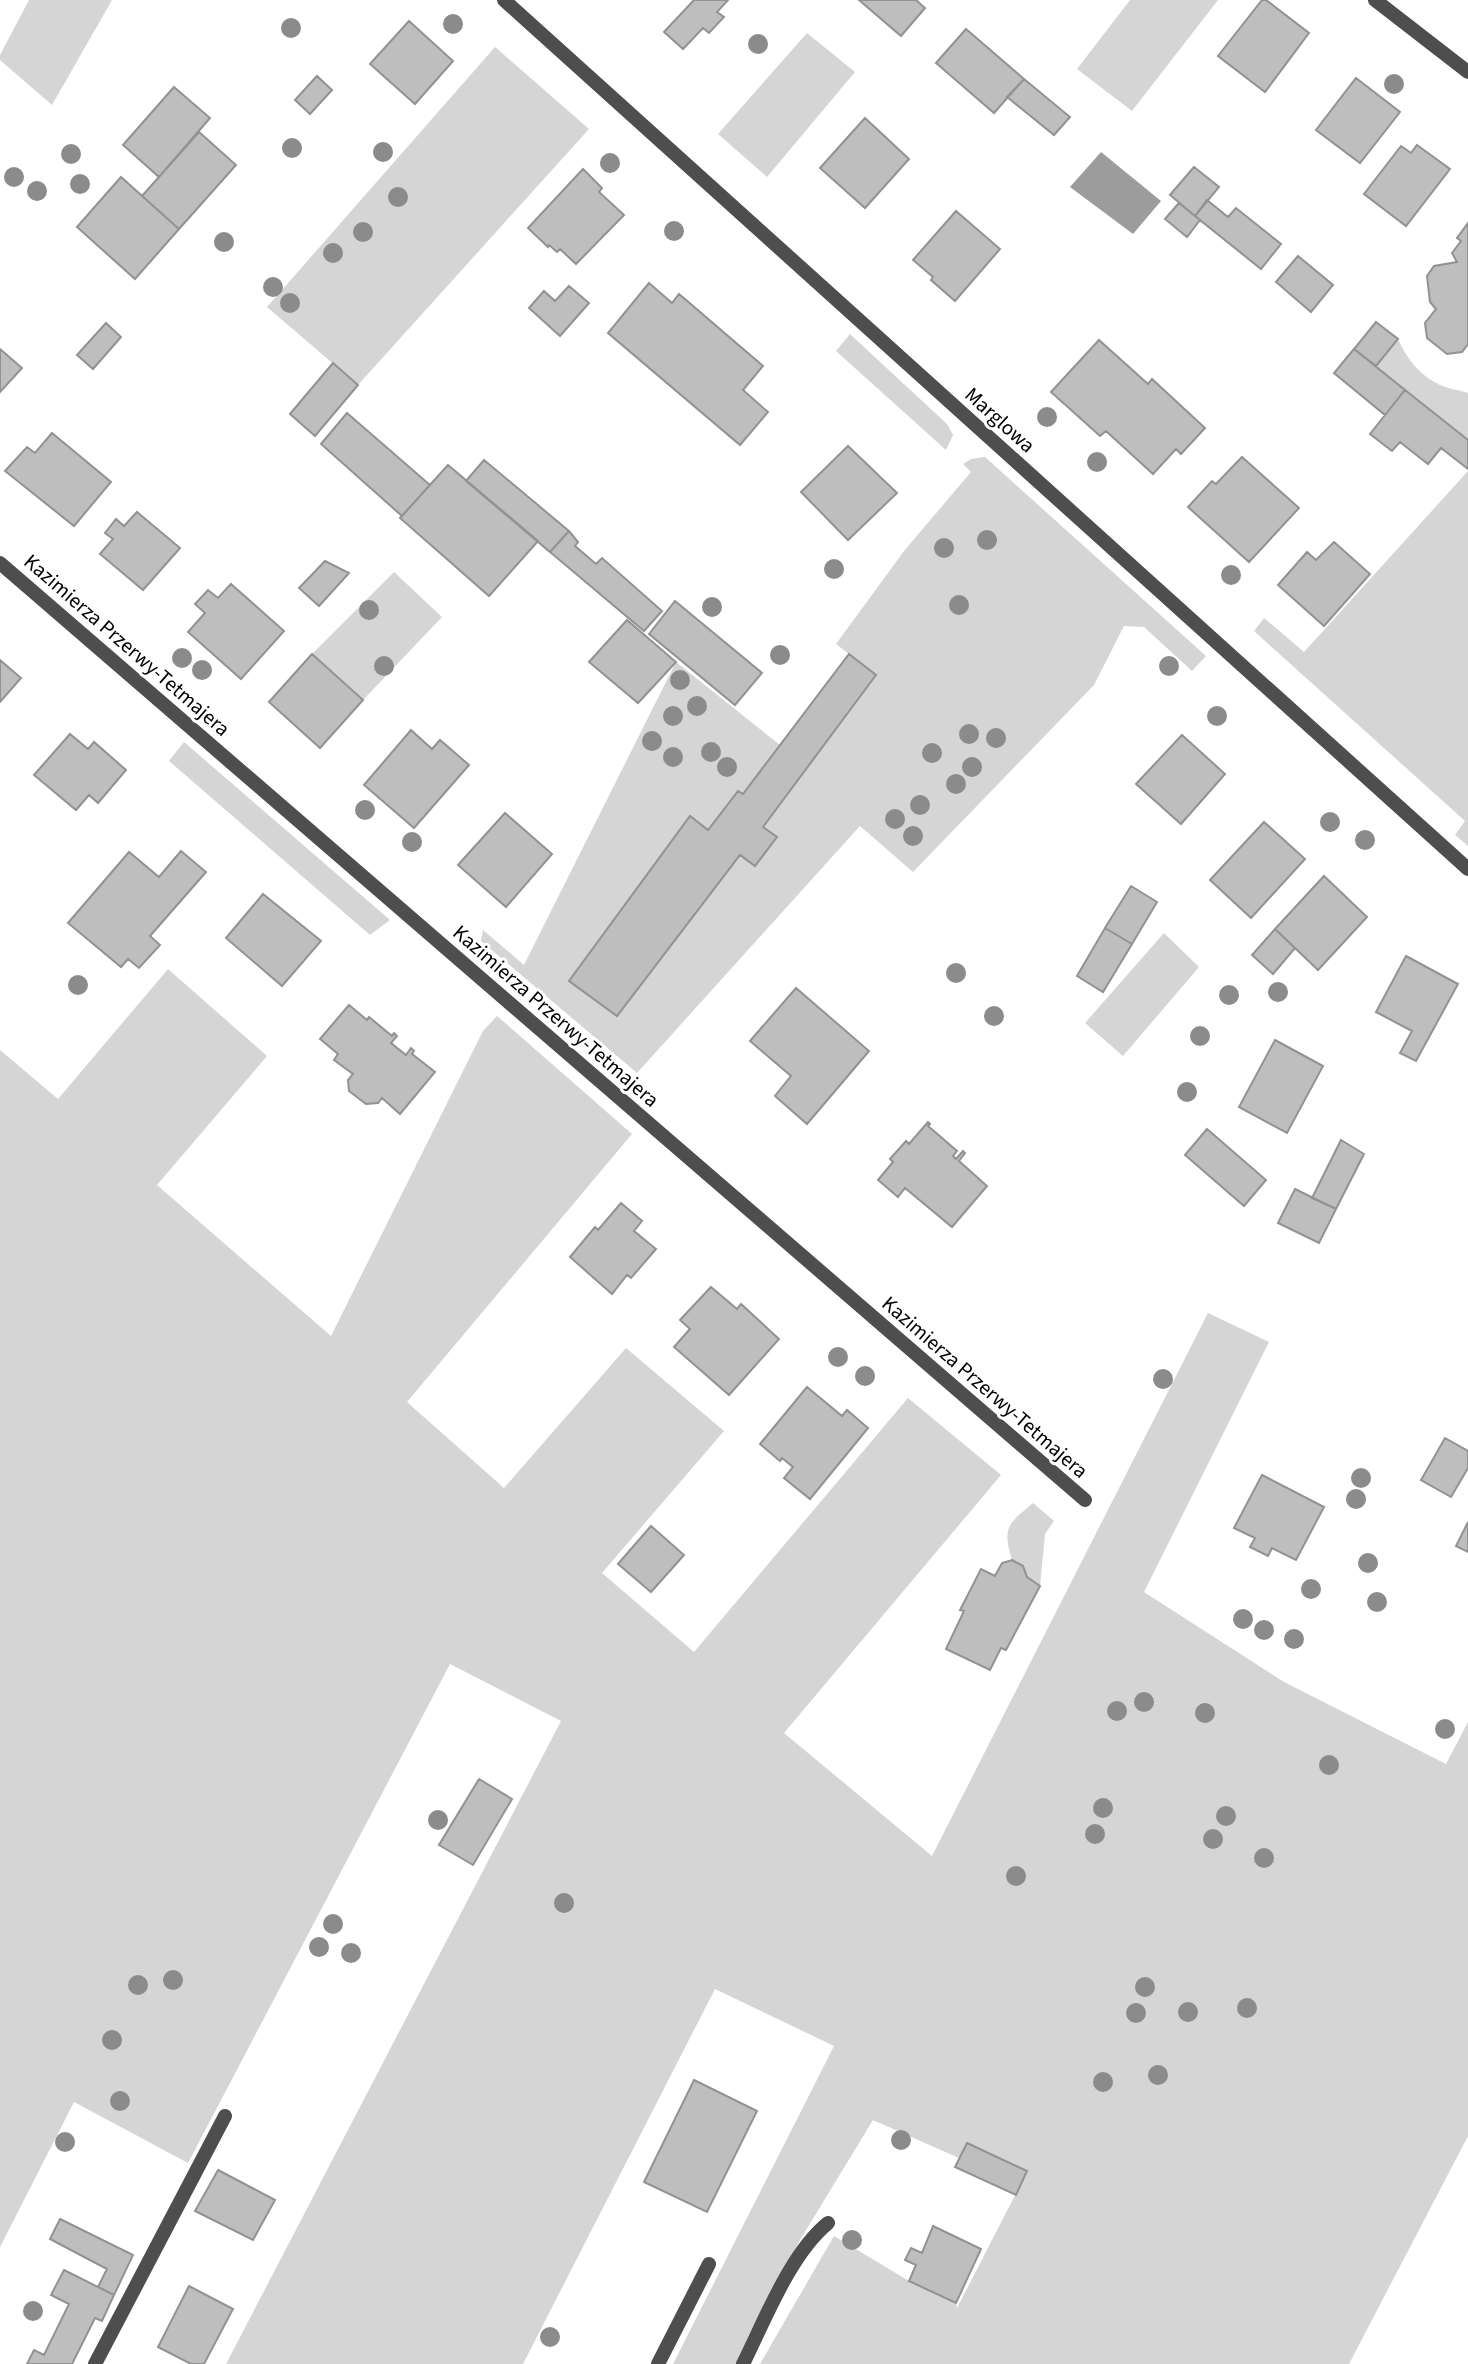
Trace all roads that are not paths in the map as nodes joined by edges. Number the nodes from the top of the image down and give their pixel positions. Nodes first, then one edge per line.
1 (504, 0) edge
2 (1375, 0) edge
3 (1468, 72) edge
4 (0, 563) edge
5 (1468, 869) edge
6 (1085, 1500) dead end
7 (225, 2116) dead end
8 (828, 2223) dead end
9 (709, 2264) dead end
10 (95, 2364) edge
11 (658, 2364) edge
12 (743, 2364) edge

1 - 5 street, Marglowa
2 - 3 street
4 - 6 street, Kazimierza Przerwy-Tetmajera
7 - 10 street
8 - 12 street
9 - 11 street

